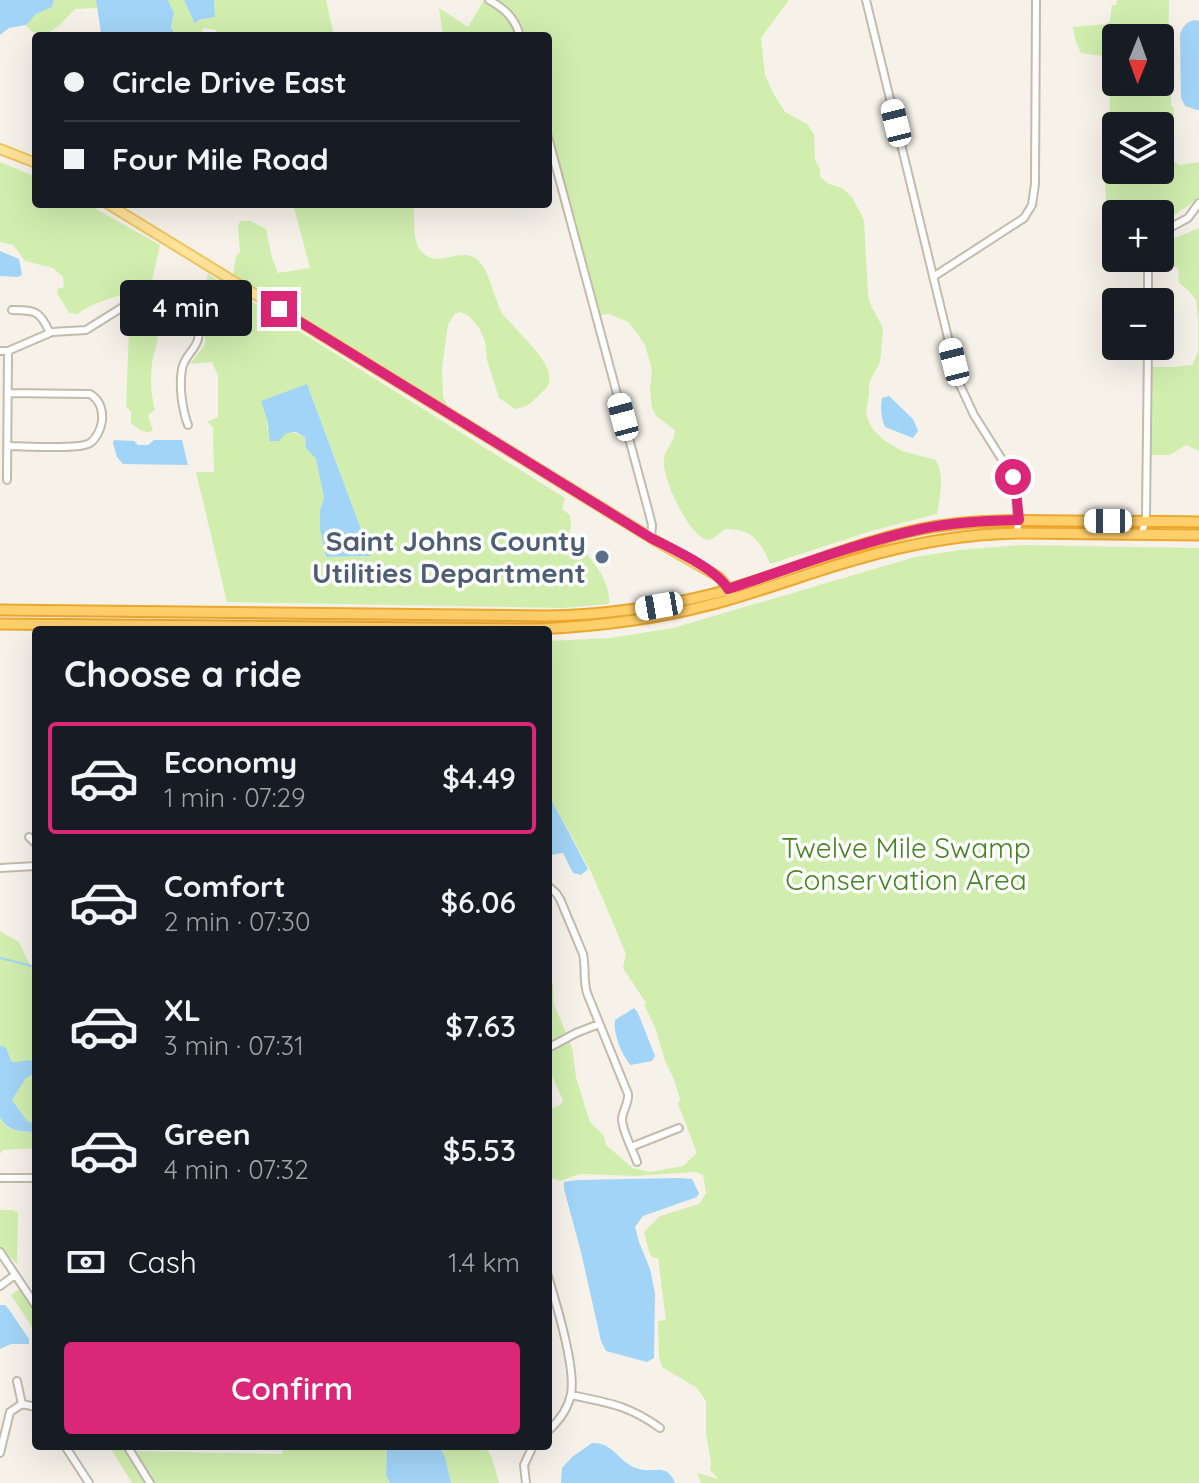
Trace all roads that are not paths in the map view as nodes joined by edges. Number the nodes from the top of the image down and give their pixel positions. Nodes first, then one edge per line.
1 (489, 0) edge
2 (866, 0) edge
3 (1036, 0) edge
4 (518, 32) edge
5 (0, 149) edge
6 (32, 161) edge
7 (552, 162) edge
8 (1199, 203) edge
9 (115, 208) edge
10 (1174, 227) edge
11 (933, 277) junction
12 (12, 310) dead end
13 (50, 333) junction
14 (4, 351) edge
15 (1148, 360) edge
16 (8, 393) junction
17 (188, 425) dead end
18 (8, 446) junction
19 (7, 480) dead end
20 (1019, 520) junction
21 (1143, 521) junction
22 (1199, 522) edge
23 (1018, 533) junction
24 (1142, 534) junction
25 (1199, 535) edge
26 (651, 538) junction
27 (730, 593) junction
28 (0, 610) edge
29 (295, 614) junction
30 (368, 615) junction
31 (589, 615) junction
32 (0, 624) edge
33 (53, 626) edge
34 (295, 626) edge
35 (368, 626) edge
36 (526, 626) edge
37 (552, 628) edge
38 (29, 837) dead end
39 (32, 840) edge
40 (32, 866) edge
41 (0, 868) edge
42 (552, 890) edge
43 (599, 1024) junction
44 (552, 1046) edge
45 (679, 1128) dead end
46 (631, 1147) junction
47 (637, 1162) dead end
48 (0, 1178) edge
49 (32, 1178) edge
50 (0, 1252) edge
51 (15, 1275) junction
52 (0, 1286) edge
53 (552, 1290) edge
54 (32, 1300) edge
55 (17, 1381) dead end
56 (571, 1395) junction
57 (22, 1404) junction
58 (32, 1406) edge
59 (552, 1426) edge
60 (660, 1428) dead end
61 (68, 1450) edge
62 (129, 1450) edge
63 (530, 1450) edge
64 (0, 1452) edge
65 (89, 1483) edge
66 (150, 1483) edge
67 (526, 1483) edge

1 - 4 street
2 - 11 street
3 - 11 street
5 - 6 main road
7 - 26 street
8 - 10 street
9 - 26 main road
11 - 20 street
12 - 13 street
13 - 14 street
13 - 17 street
14 - 16 street
15 - 21 street
16 - 18 street
16 - 18 street
18 - 19 street
20 - 21 highway
20 - 23 street
20 - 27 highway
21 - 22 highway
21 - 24 street
23 - 24 highway
23 - 27 highway
24 - 25 highway
26 - 27 main road
27 - 31 highway
27 - 37 highway
28 - 29 highway
29 - 30 highway
29 - 34 street
30 - 31 highway
30 - 35 street
31 - 36 highway
32 - 33 highway
38 - 39 street
40 - 41 street
42 - 43 street
43 - 44 street
43 - 46 street
45 - 46 street
46 - 47 street
48 - 49 street
50 - 51 street
51 - 52 street
51 - 54 street
53 - 56 street
55 - 57 street
56 - 59 street
56 - 60 street
57 - 58 street
57 - 64 street
61 - 65 street
62 - 66 street
63 - 67 street

